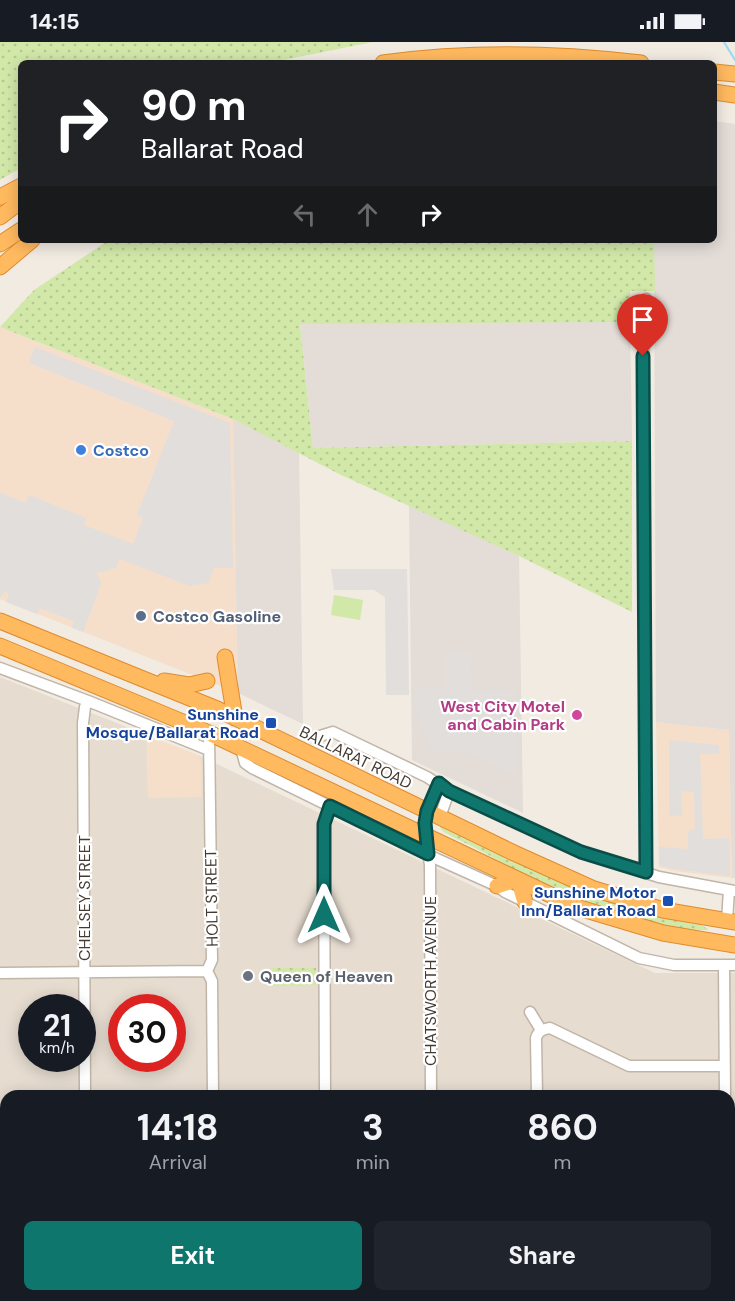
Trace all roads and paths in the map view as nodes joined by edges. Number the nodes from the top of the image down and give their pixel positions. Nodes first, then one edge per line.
1 (412, 60) edge
2 (611, 60) edge
3 (717, 72) edge
4 (735, 74) edge
5 (717, 92) edge
6 (733, 95) edge
7 (18, 188) edge
8 (0, 197) edge
9 (18, 203) edge
10 (0, 216) edge
11 (18, 232) edge
12 (29, 243) edge
13 (0, 244) edge
14 (0, 267) edge
15 (646, 299) dead end
16 (0, 621) edge
17 (0, 646) edge
18 (225, 657) dead end
19 (0, 668) edge
20 (132, 674) junction
21 (207, 681) dead end
22 (88, 701) junction
23 (235, 718) junction
24 (209, 733) junction
25 (320, 736) dead end
26 (241, 748) junction
27 (209, 750) junction
28 (439, 783) junction
29 (449, 791) junction
30 (330, 806) junction
31 (433, 814) junction
32 (431, 838) junction
33 (430, 859) junction
34 (646, 872) junction
35 (517, 881) junction
36 (497, 886) junction
37 (732, 890) edge
38 (525, 902) junction
39 (731, 921) edge
40 (730, 945) edge
41 (729, 965) edge
42 (207, 971) junction
43 (84, 972) junction
44 (0, 973) edge
45 (530, 1012) dead end
46 (541, 1030) junction
47 (728, 1070) edge
48 (85, 1090) edge
49 (213, 1090) edge
50 (325, 1090) edge
51 (431, 1090) edge
52 (537, 1090) edge
53 (726, 1090) edge

1 - 2 highway
3 - 4 highway
5 - 6 highway
7 - 8 highway
9 - 10 highway
11 - 13 highway
12 - 14 highway
15 - 34 street
16 - 20 highway, BALLARAT ROAD
17 - 24 highway
18 - 23 highway
19 - 22 street
20 - 21 highway
20 - 23 highway, BALLARAT ROAD
22 - 27 street
22 - 43 street, CHELSEY STREET
23 - 31 highway, BALLARAT ROAD
24 - 26 highway
24 - 27 street, HOLT STREET
25 - 28 street, BALLARAT ROAD
26 - 30 street
26 - 32 highway
27 - 42 street, HOLT STREET
28 - 29 street, BALLARAT ROAD
28 - 31 street
29 - 31 street
29 - 34 street, BALLARAT ROAD
30 - 33 street
30 - 50 street
31 - 32 highway
31 - 39 highway, BALLARAT ROAD
32 - 33 street, CHATSWORTH AVENUE
32 - 35 highway
33 - 36 street
33 - 51 street, CHATSWORTH AVENUE
34 - 37 street, BALLARAT ROAD
35 - 36 highway
35 - 38 highway
35 - 40 highway
36 - 38 street
37 - 39 street
38 - 41 street
39 - 40 highway
41 - 47 street
42 - 43 street
42 - 49 street, HOLT STREET
43 - 44 street
43 - 48 street, CHELSEY STREET
45 - 46 street
46 - 47 street
46 - 52 street
47 - 53 street

